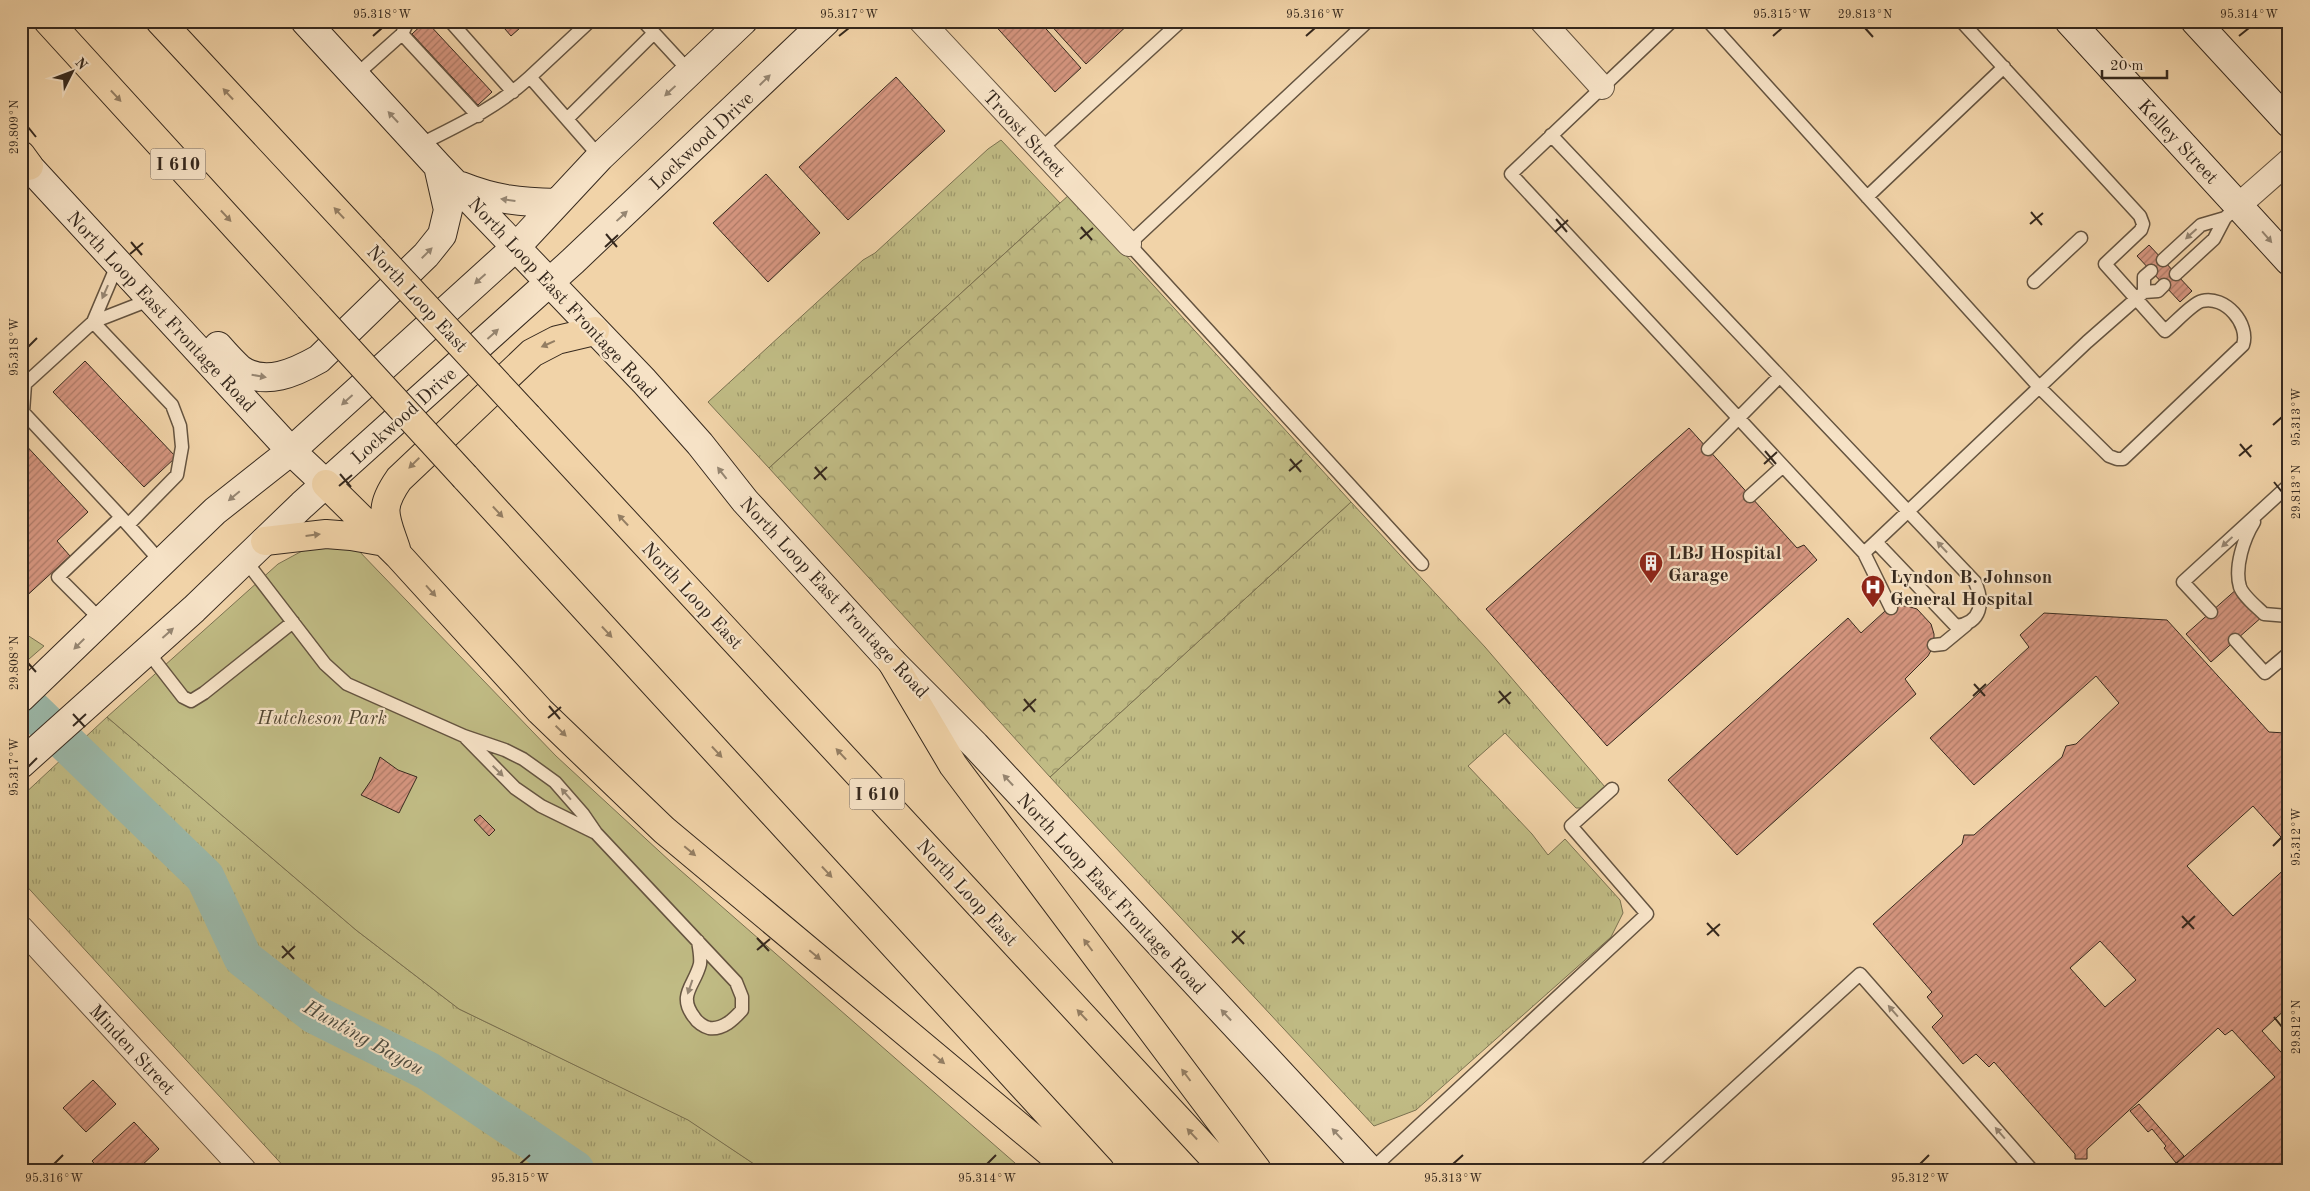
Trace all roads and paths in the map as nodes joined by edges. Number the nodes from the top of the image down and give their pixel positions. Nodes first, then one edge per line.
1 (48, 21) edge
2 (160, 21) edge
3 (305, 21) edge
4 (408, 21) edge
5 (450, 21) edge
6 (590, 21) edge
7 (643, 21) edge
8 (743, 21) edge
9 (826, 21) edge
10 (921, 21) edge
11 (1181, 21) edge
12 (1368, 21) edge
13 (1542, 21) edge
14 (1672, 21) edge
15 (1708, 21) edge
16 (1961, 21) edge
17 (2069, 21) edge
18 (2195, 21) edge
19 (402, 34) junction
20 (654, 34) junction
21 (2004, 67) junction
22 (690, 72) junction
23 (355, 76) junction
24 (530, 77) junction
25 (1602, 87) junction
26 (513, 92) junction
27 (478, 116) junction
28 (567, 119) junction
29 (2289, 123) edge
30 (1552, 134) junction
31 (419, 145) junction
32 (1041, 150) junction
33 (600, 157) junction
34 (24, 159) edge
35 (2289, 161) edge
36 (446, 174) junction
37 (1867, 197) junction
38 (557, 203) junction
39 (2232, 211) junction
40 (2081, 238) dead end
41 (1129, 244) junction
42 (516, 246) junction
43 (2163, 260) dead end
44 (2289, 261) edge
45 (118, 263) junction
46 (2151, 271) dead end
47 (2176, 274) dead end
48 (2034, 282) dead end
49 (550, 283) junction
50 (2164, 285) dead end
51 (2140, 295) junction
52 (152, 299) junction
53 (92, 322) junction
54 (595, 331) junction
55 (1779, 377) junction
56 (2040, 388) junction
57 (1739, 418) junction
58 (1708, 449) dead end
59 (291, 451) junction
60 (1783, 466) junction
61 (326, 484) junction
62 (2289, 485) edge
63 (1750, 496) dead end
64 (2264, 507) junction
65 (1908, 510) junction
66 (124, 521) junction
67 (265, 541) junction
68 (1876, 542) junction
69 (391, 548) junction
70 (1864, 553) junction
71 (245, 560) junction
72 (162, 562) junction
73 (1422, 564) dead end
74 (1891, 608) dead end
75 (2211, 612) dead end
76 (2289, 616) edge
77 (102, 621) junction
78 (293, 622) junction
79 (1966, 624) junction
80 (2235, 640) dead end
81 (1934, 645) dead end
82 (148, 652) junction
83 (2289, 653) edge
84 (892, 662) junction
85 (21, 698) edge
86 (464, 736) junction
87 (27, 759) edge
88 (1612, 789) dead end
89 (596, 833) junction
90 (21, 928) edge
91 (698, 940) junction
92 (244, 1170) edge
93 (1071, 1170) edge
94 (1100, 1170) edge
95 (1225, 1170) edge
96 (1257, 1170) edge
97 (1370, 1170) edge
98 (1645, 1170) edge
99 (2032, 1170) edge

1 -> 94 highway, I 610, bridge
95 -> 2 highway, North Loop East / I 610, bridge
3 - 23 main road, North Loop East Frontage Road
4 - 19 lane
5 - 26 lane
6 - 24 lane
7 - 20 lane
8 - 22 main road
49 -> 9 main road, Lockwood Drive
10 - 32 street, Troost Street
11 - 32 lane
12 - 41 lane
13 - 25 street
14 - 25 lane
15 - 37 lane
16 - 21 lane
17 - 39 main road, Kelley Street
18 - 29 main road
19 - 23 lane
19 - 27 lane
20 - 22 lane
20 - 28 lane
21 - 37 lane
21 - 51 lane
22 -> 33 main road
31 -> 23 main road, North Loop East Frontage Road
24 - 26 lane
24 - 28 lane
25 - 30 lane
26 - 27 lane
27 - 31 lane
28 - 33 lane
30 - 55 lane
30 - 57 lane
31 - 36 main road, North Loop East Frontage Road
32 - 41 street, Troost Street
33 - 38 main road
34 - 45 main road, North Loop East Frontage Road
35 - 39 street
38 -> 36 main road
36 - 42 main road, North Loop East Frontage Road
52 -> 36 main road
37 - 56 lane
38 - 42 main road
39 -> 43 lane
39 -> 44 main road, Kelley Street
39 - 47 lane
40 - 48 lane
41 - 73 lane
42 - 49 main road, North Loop East Frontage Road
42 -> 59 main road
45 - 52 main road, North Loop East Frontage Road
45 -> 53 lane
46 - 51 lane
49 - 54 main road, North Loop East Frontage Road
61 -> 49 main road, Lockwood Drive
50 - 51 lane
51 - 56 lane
51 - 56 lane
52 - 53 lane
52 - 59 main road, North Loop East Frontage Road
53 - 66 lane
53 - 66 lane
54 -> 69 highway
84 -> 54 main road, North Loop East Frontage Road
55 - 57 lane
55 - 65 lane
56 - 65 lane
57 - 58 lane
57 - 60 lane
59 - 61 main road, North Loop East Frontage Road
59 -> 72 main road
60 - 63 lane
60 - 70 lane
61 - 67 main road, Lockwood Drive
61 - 69 highway
62 - 64 lane
64 -> 75 lane
64 - 76 lane
65 - 68 lane
79 -> 65 lane
66 - 72 lane
66 - 77 lane
67 -> 69 highway
67 - 71 main road, Lockwood Drive
68 - 70 lane
68 - 79 lane
69 -> 93 highway
70 - 74 lane
71 - 78 lane
82 -> 71 main road, Lockwood Drive
72 - 77 main road
77 -> 85 main road
78 - 82 lane
78 - 86 lane
79 - 81 lane
80 - 83 lane
82 - 87 main road, Lockwood Drive
96 -> 84 highway
97 -> 84 main road, North Loop East Frontage Road
86 -> 89 lane
89 -> 86 lane
88 - 97 lane
89 - 91 lane
90 - 92 street, Minden Street
91 -> 91 lane
99 -> 98 lane

